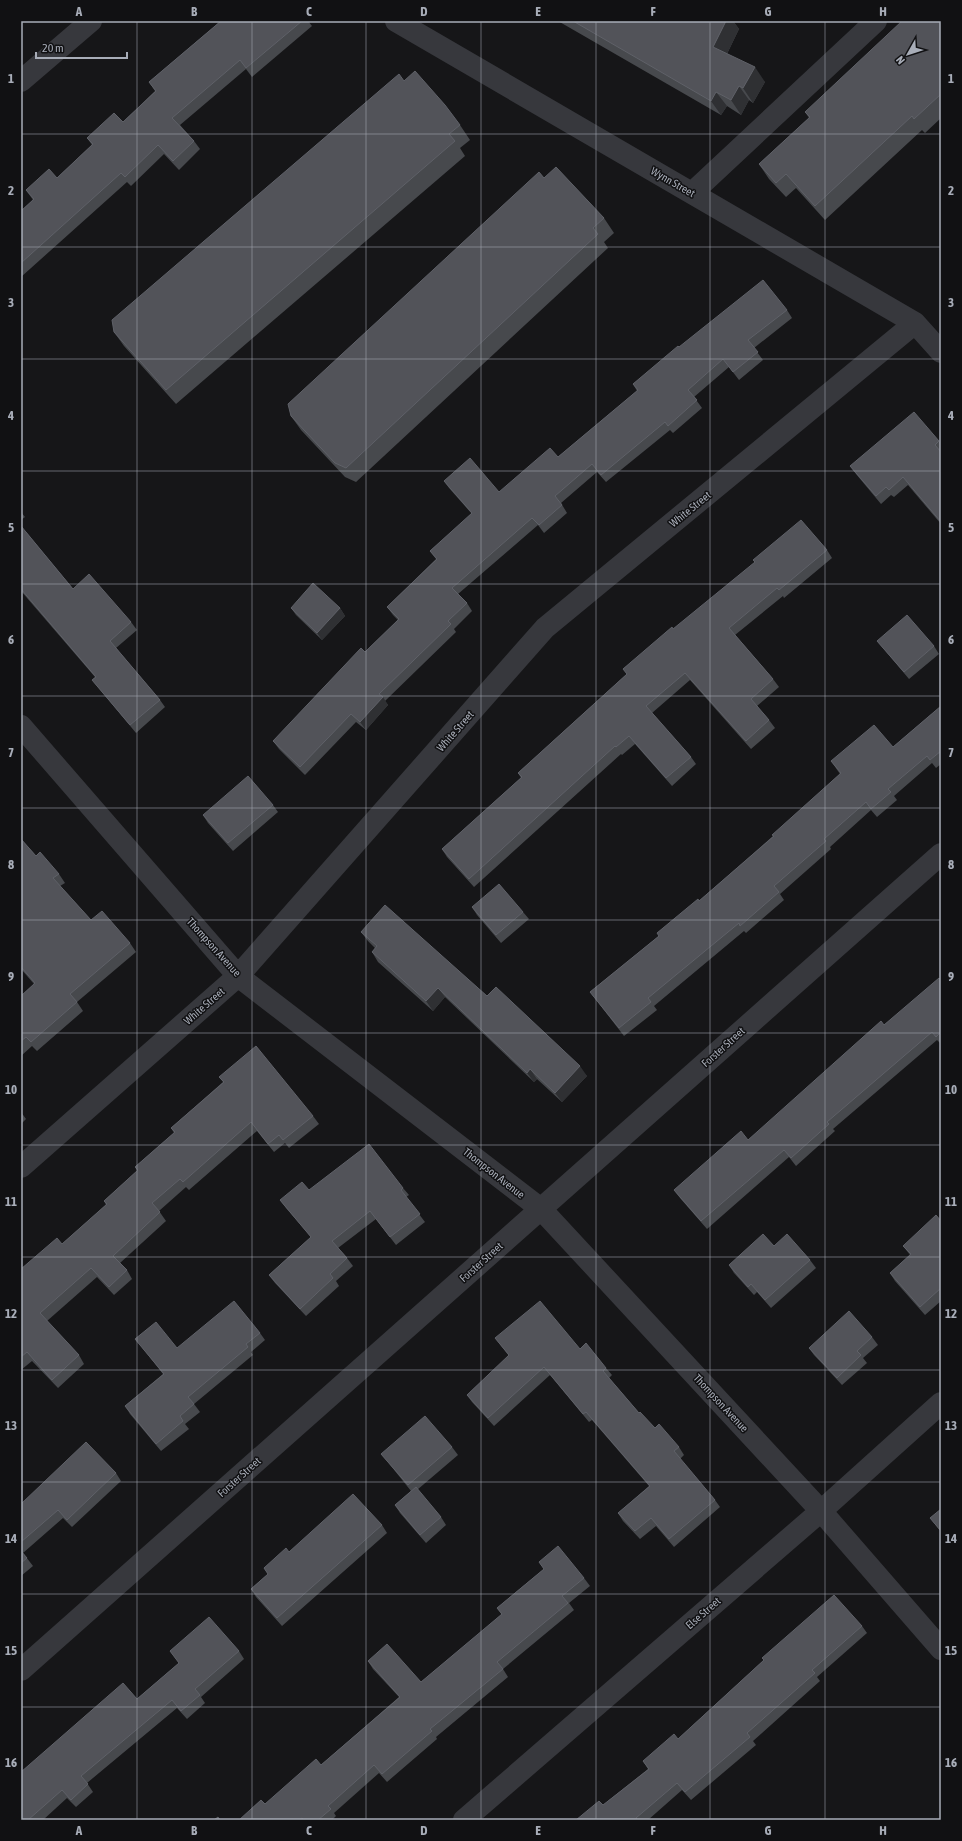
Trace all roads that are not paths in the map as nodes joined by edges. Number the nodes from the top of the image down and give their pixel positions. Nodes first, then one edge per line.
1 (91, 21) edge
2 (396, 21) edge
3 (876, 21) edge
4 (21, 82) edge
5 (692, 193) junction
6 (916, 323) junction
7 (941, 352) edge
8 (21, 726) edge
9 (941, 854) edge
10 (238, 976) junction
11 (21, 1167) edge
12 (541, 1209) junction
13 (941, 1403) edge
14 (821, 1511) junction
15 (941, 1649) edge
16 (21, 1670) edge
17 (464, 1820) edge

1 - 4 street
2 - 5 street, Wynn Street
3 - 5 street
5 - 6 street, Wynn Street
6 - 7 street, Wynn Street
6 - 10 street, White Street
8 - 10 street, Thompson Avenue
9 - 12 street, Forster Street
10 - 11 street, White Street
10 - 12 street, Thompson Avenue
12 - 14 street, Thompson Avenue
12 - 16 street, Forster Street
13 - 14 street, Else Street
14 - 15 street, Thompson Avenue
14 - 17 street, Else Street

